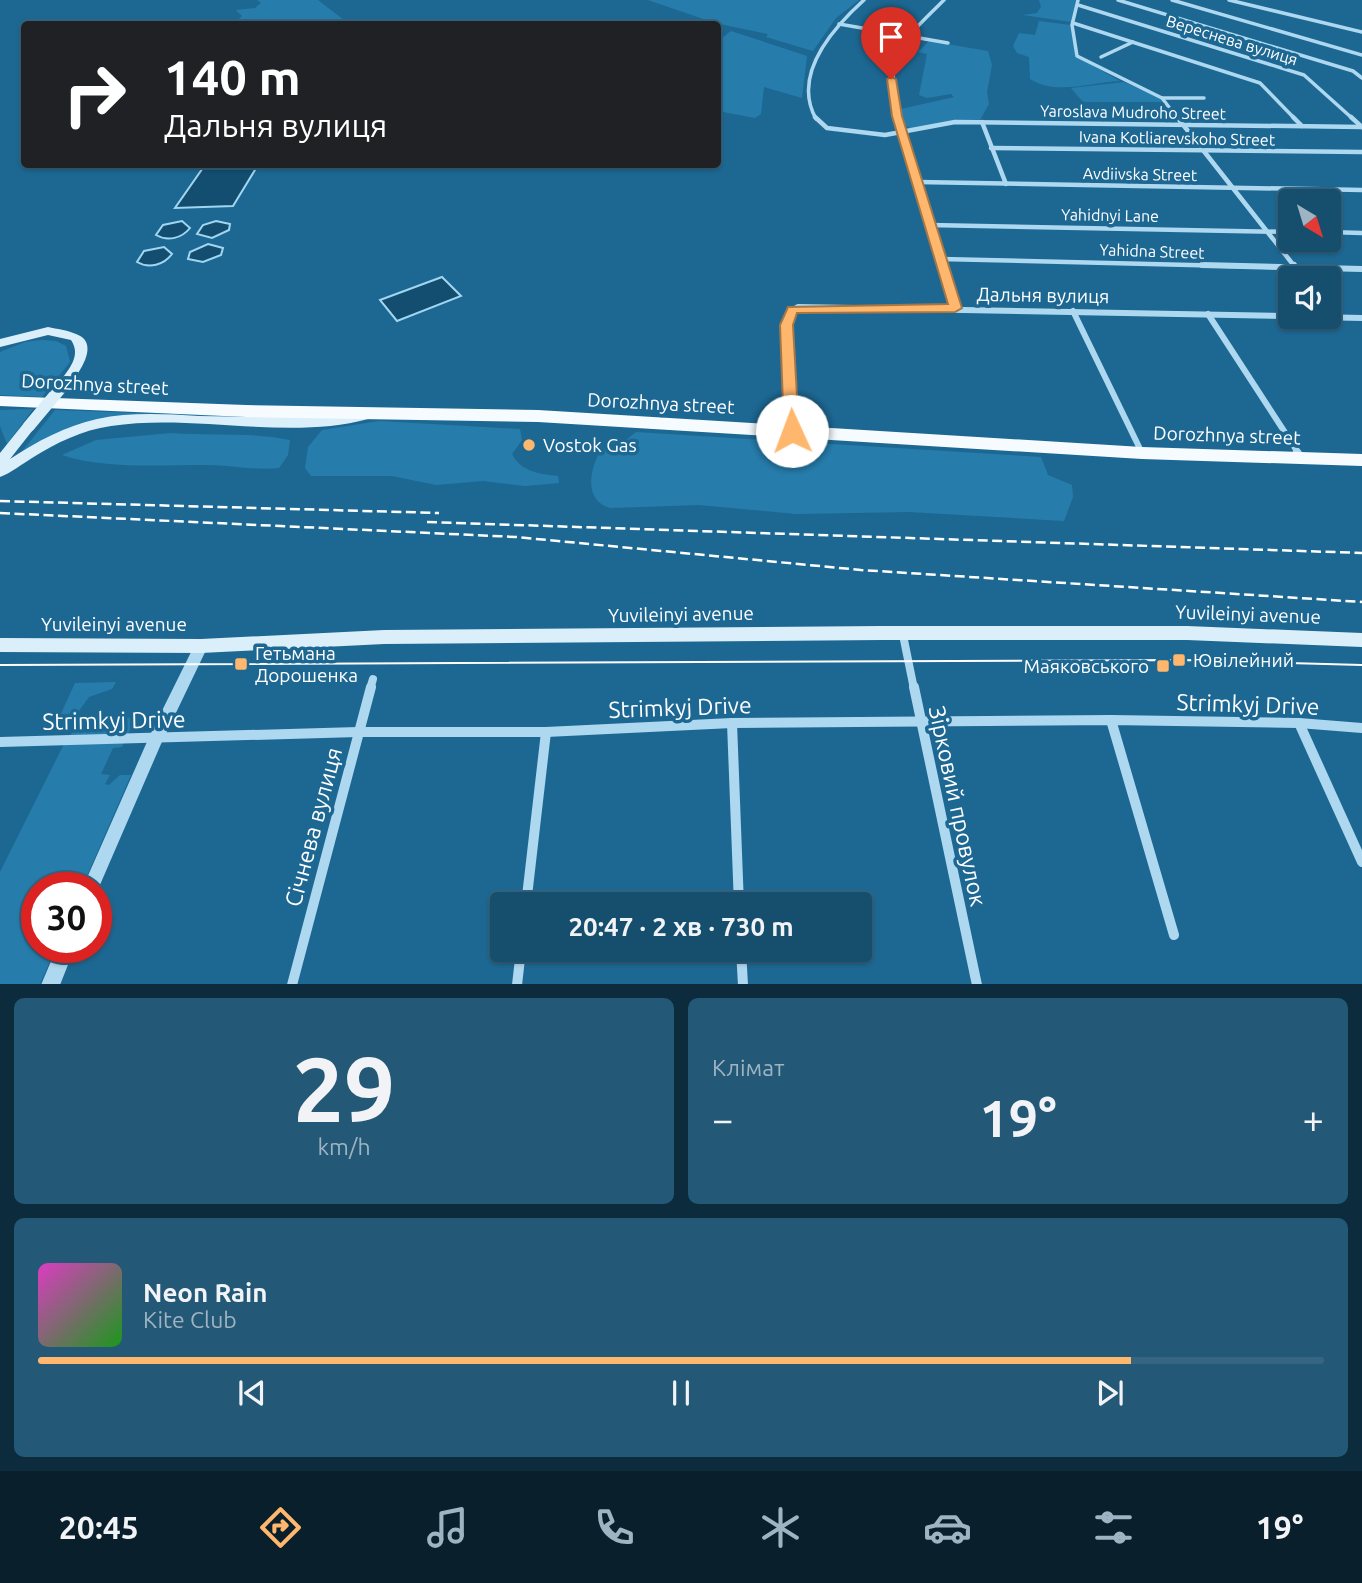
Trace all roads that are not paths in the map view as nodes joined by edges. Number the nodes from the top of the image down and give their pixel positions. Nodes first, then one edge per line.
1 (864, 0) edge
2 (944, 0) edge
3 (1118, 0) edge
4 (1172, 0) edge
5 (1229, 0) edge
6 (1078, 3) edge
7 (1073, 23) junction
8 (839, 24) junction
9 (1362, 32) edge
10 (907, 36) junction
11 (1134, 41) junction
12 (948, 43) dead end
13 (1362, 55) edge
14 (1101, 57) dead end
15 (1353, 71) junction
16 (1362, 71) edge
17 (1362, 78) edge
18 (1162, 98) junction
19 (1204, 98) dead end
20 (982, 122) junction
21 (1185, 124) junction
22 (1302, 126) junction
23 (1362, 127) edge
24 (905, 132) junction
25 (991, 148) junction
26 (1204, 151) junction
27 (1362, 152) edge
28 (918, 183) junction
29 (1006, 184) junction
30 (1232, 187) junction
31 (1362, 190) edge
32 (929, 225) junction
33 (1268, 231) junction
34 (1278, 231) edge
35 (1341, 232) edge
36 (1362, 233) edge
37 (942, 259) junction
38 (1294, 266) edge
39 (1278, 268) edge
40 (1341, 269) edge
41 (1362, 269) edge
42 (955, 308) junction
43 (1073, 311) junction
44 (1208, 314) junction
45 (1278, 316) edge
46 (1341, 318) edge
47 (1362, 318) edge
48 (48, 331) junction
49 (0, 343) edge
50 (0, 349) edge
51 (4, 400) edge
52 (390, 412) junction
53 (792, 431) junction
54 (1142, 453) junction
55 (1303, 460) junction
56 (1362, 460) edge
57 (0, 462) edge
58 (0, 472) edge
59 (903, 635) junction
60 (1362, 640) edge
61 (0, 645) edge
62 (201, 646) junction
63 (373, 679) dead end
64 (1111, 720) junction
65 (919, 722) junction
66 (732, 723) junction
67 (1299, 723) junction
68 (1362, 728) edge
69 (358, 732) junction
70 (546, 732) junction
71 (155, 740) junction
72 (0, 741) edge
73 (1362, 862) edge
74 (98, 872) edge
75 (528, 892) edge
76 (738, 892) edge
77 (1174, 935) dead end
78 (520, 962) edge
79 (742, 962) edge
80 (59, 963) edge
81 (50, 984) edge
82 (292, 984) edge
83 (517, 984) edge
84 (743, 984) edge
85 (977, 984) edge

1 - 8 street
2 - 10 street
3 - 15 street
4 - 13 street
5 - 9 street
6 - 7 street
6 - 23 street, Вереснева вулиця
7 - 11 street
7 - 18 street
8 - 10 street
8 - 24 street, Yaroslava Mudroho Street
10 - 12 street
10 - 24 street
11 - 14 street
11 - 22 street
15 - 16 street
15 - 17 street
18 - 19 street
18 - 21 street
20 - 21 street, Yaroslava Mudroho Street
20 - 24 street, Yaroslava Mudroho Street
20 - 25 street
21 - 22 street, Yaroslava Mudroho Street
21 - 26 street
22 - 23 street, Yaroslava Mudroho Street
24 - 28 street
25 - 26 street, Ivana Kotliarevskoho Street
25 - 29 street
26 - 27 street, Ivana Kotliarevskoho Street
26 - 30 street
28 - 29 street, Avdiivska Street
28 - 32 street
29 - 30 street, Avdiivska Street
30 - 31 street, Avdiivska Street
30 - 33 street
32 - 33 street, Yahidnyi Lane
32 - 37 street
33 - 34 street, Yahidnyi Lane
33 - 38 street
35 - 36 street
37 - 39 street, Yahidna Street
37 - 42 street
40 - 41 street, Yahidna Street
42 - 43 street, Дальня вулиця
42 - 53 street, Дальня вулиця
43 - 44 street, Дальня вулиця
43 - 54 street
44 - 45 street, Дальня вулиця
44 - 55 street
46 - 47 street
48 - 49 main road
48 - 50 main road
48 - 57 main road, bridge
51 - 52 main road, Dorozhnya street
52 - 53 main road, Dorozhnya street
52 - 58 main road
53 - 54 main road, Dorozhnya street
54 - 55 main road, Dorozhnya street
55 - 56 main road, Dorozhnya street
59 - 60 main road, Yuvileinyi avenue
59 - 62 main road, Yuvileinyi avenue
59 - 65 street, Зірковий провулок
61 - 62 main road, Yuvileinyi avenue
62 - 71 street
63 - 69 street, Січнева вулиця
64 - 65 street, Strimkyj Drive
64 - 67 street, Strimkyj Drive
64 - 77 street
65 - 66 street, Strimkyj Drive
65 - 85 street, Зірковий провулок
66 - 70 street, Strimkyj Drive
66 - 76 street
67 - 68 street, Strimkyj Drive
67 - 73 street
69 - 70 street, Strimkyj Drive
69 - 71 street, Strimkyj Drive
69 - 82 street, Січнева вулиця
70 - 75 street
71 - 72 street, Strimkyj Drive
71 - 74 street
78 - 83 street
79 - 84 street
80 - 81 street

